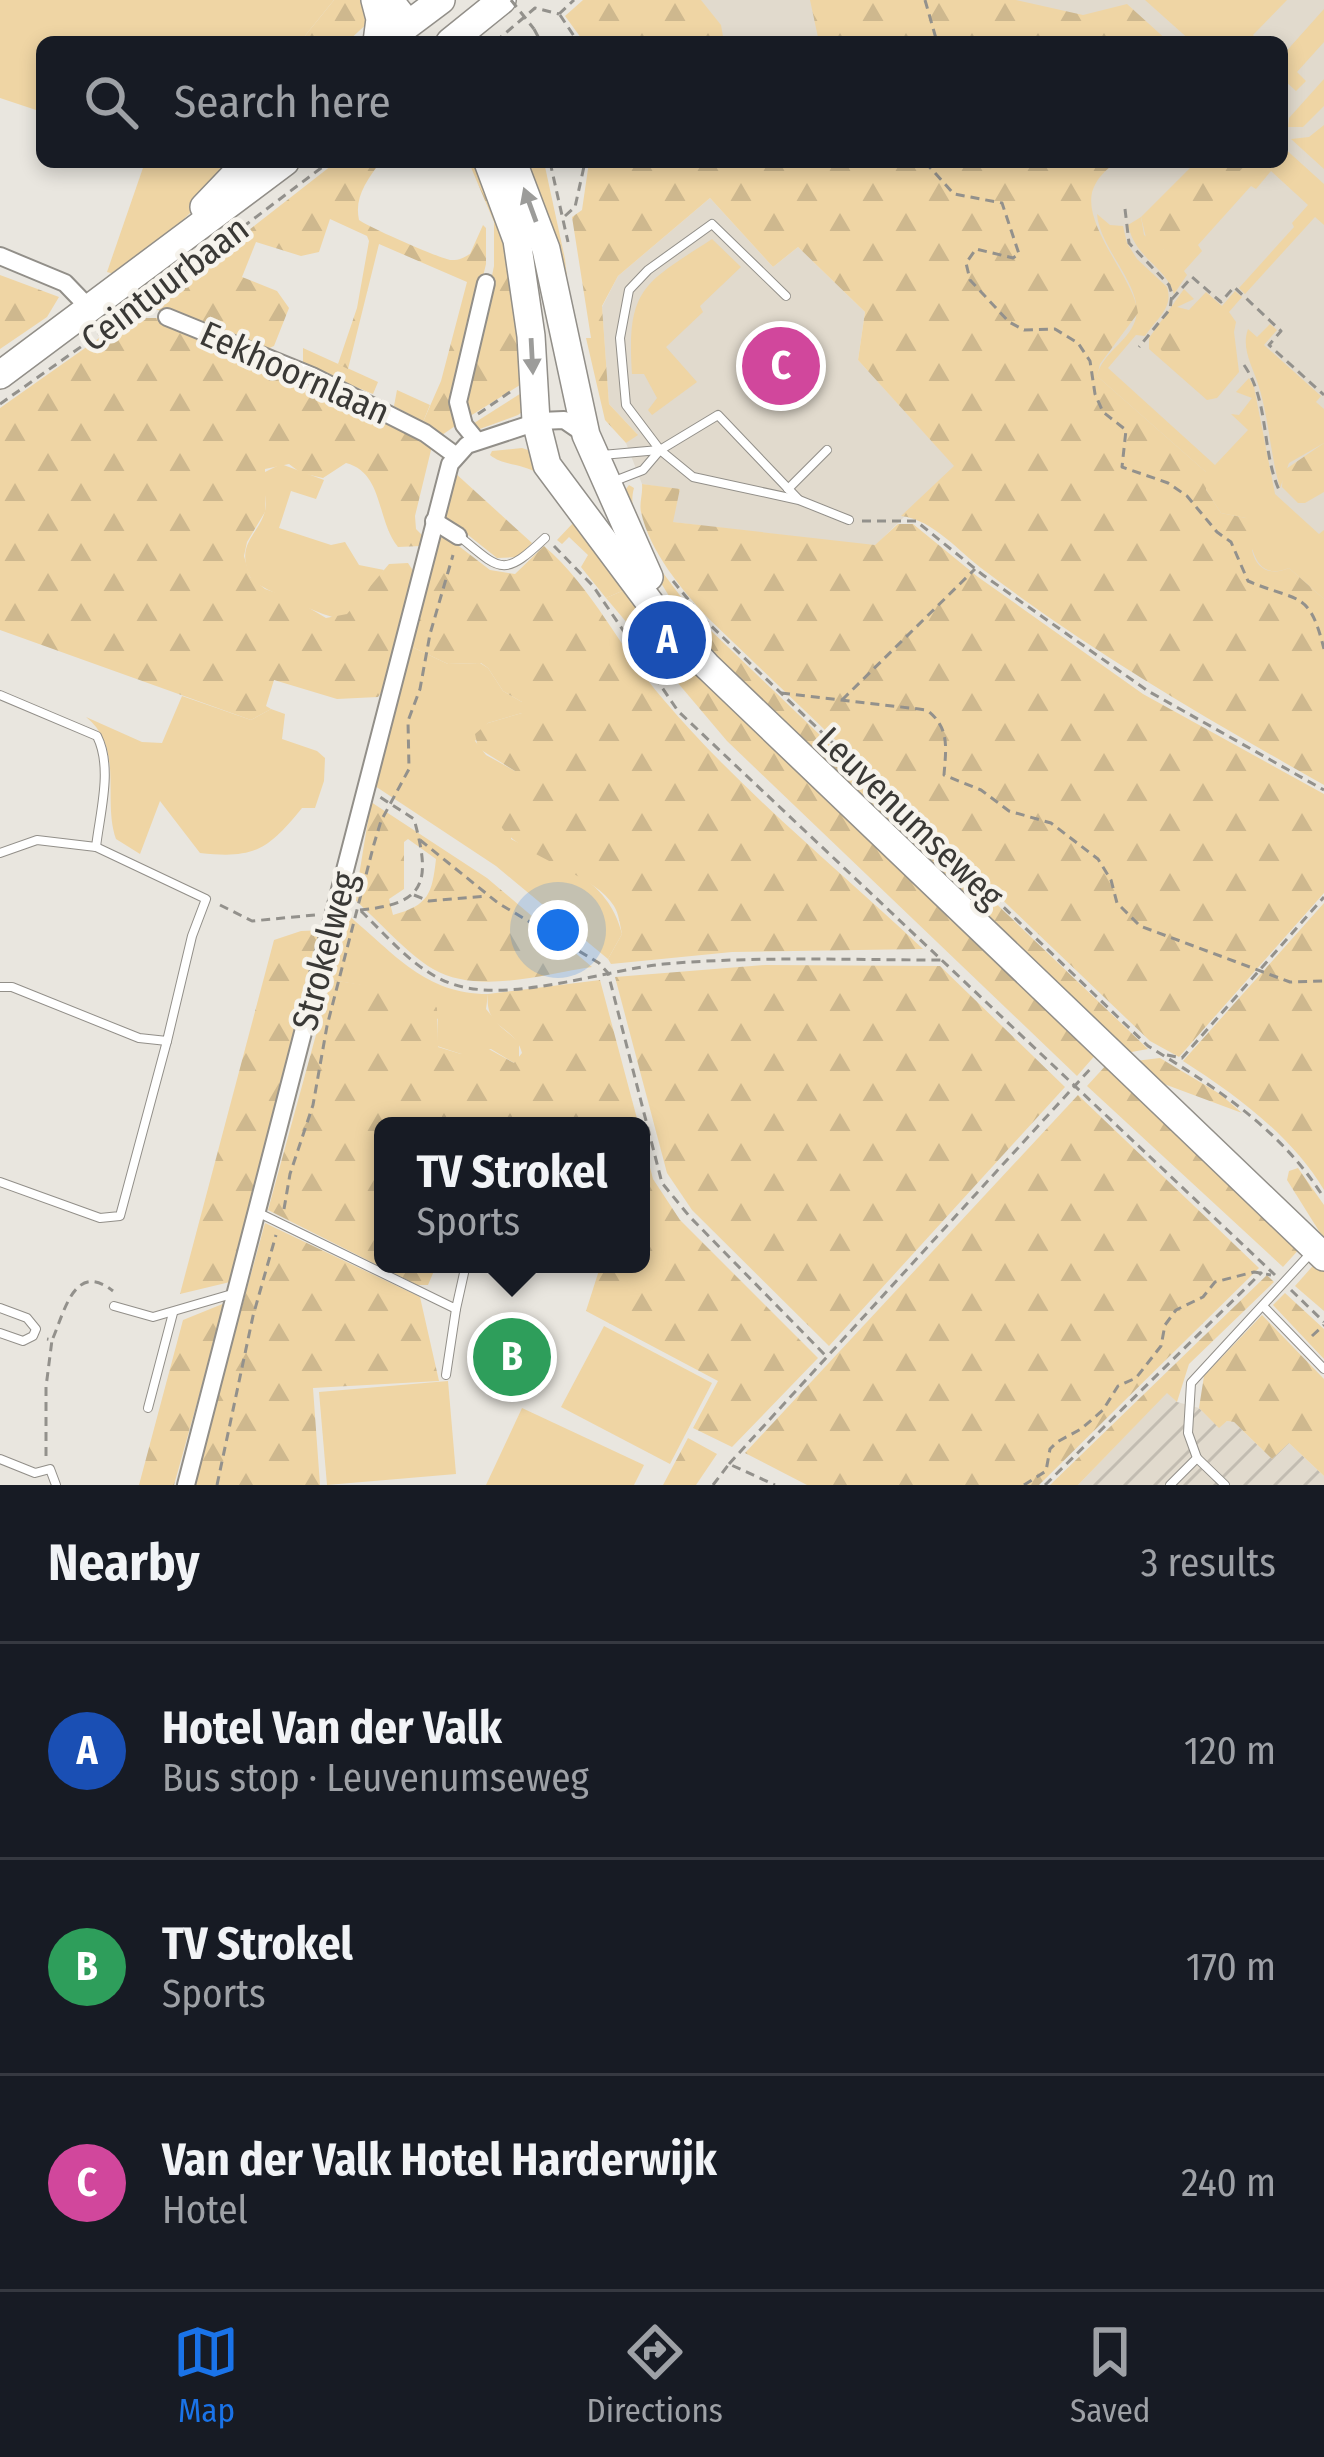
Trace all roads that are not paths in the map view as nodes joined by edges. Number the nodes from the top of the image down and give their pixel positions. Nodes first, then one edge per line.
1 (375, 0) edge
2 (506, 0) edge
3 (434, 2) edge
4 (406, 22) edge
5 (381, 36) edge
6 (451, 36) edge
7 (459, 36) edge
8 (241, 168) edge
9 (277, 168) edge
10 (490, 168) edge
11 (515, 168) edge
12 (167, 248) junction
13 (0, 256) edge
14 (486, 283) dead end
15 (786, 296) dead end
16 (91, 310) junction
17 (167, 317) road end
18 (0, 375) edge
19 (538, 435) junction
20 (482, 440) junction
21 (590, 445) junction
22 (660, 450) junction
23 (827, 450) dead end
24 (454, 455) junction
25 (555, 479) junction
26 (605, 484) junction
27 (788, 489) junction
28 (799, 500) junction
29 (848, 520) road end
30 (434, 521) junction
31 (458, 536) joint
32 (545, 538) road end
33 (707, 666) junction
34 (0, 695) edge
35 (0, 838) edge
36 (96, 847) junction
37 (13, 848) junction
38 (0, 853) edge
39 (0, 987) edge
40 (167, 1041) junction
41 (0, 1182) edge
42 (257, 1213) junction
43 (1320, 1253) edge
44 (374, 1269) edge
45 (381, 1273) edge
46 (464, 1273) edge
47 (239, 1292) junction
48 (114, 1306) road end
49 (1262, 1306) junction
50 (0, 1308) edge
51 (456, 1309) junction
52 (173, 1313) junction
53 (0, 1333) edge
54 (1324, 1369) edge
55 (446, 1375) dead end
56 (148, 1408) dead end
57 (1197, 1458) junction
58 (0, 1459) edge
59 (56, 1485) edge
60 (186, 1485) edge
61 (1170, 1485) edge
62 (1225, 1485) edge

1 - 5 main road
2 - 7 main road
3 - 4 main road
3 - 6 main road
8 - 12 main road, Ceintuurbaan
9 - 12 main road, Ceintuurbaan
10 -> 19 main road, Leuvenumseweg
21 -> 11 main road, Leuvenumseweg
12 - 16 main road, Ceintuurbaan
13 - 16 street
14 - 20 street
15 - 22 lane
16 - 18 main road, Ceintuurbaan
17 - 24 street, Eekhoornlaan
19 - 20 street
19 - 20 street
19 - 21 street
19 - 25 main road, Leuvenumseweg
20 - 24 street
21 - 22 lane
21 - 26 main road, Leuvenumseweg
22 - 26 lane
22 - 27 lane
22 - 28 lane
23 - 27 lane
24 - 30 street, Strokelweg
25 - 26 street
25 - 33 main road, Leuvenumseweg
26 - 33 main road, Leuvenumseweg
27 - 28 lane
28 - 29 lane
30 - 31 street
30 - 42 street, Strokelweg
31 - 32 lane
33 - 43 main road, Leuvenumseweg
34 - 36 lane
35 - 37 lane
36 - 37 lane
36 - 40 lane
37 - 38 lane
39 - 40 lane
40 - 41 lane
42 - 44 lane
42 - 47 street, Strokelweg
43 - 49 lane
45 - 51 lane
46 - 51 lane
47 - 52 lane
47 - 60 street, Strokelweg
48 - 52 lane
49 - 54 lane
49 - 57 lane
50 - 53 lane
51 - 55 lane
52 - 56 lane
57 - 61 lane
57 - 62 lane
58 - 59 lane

